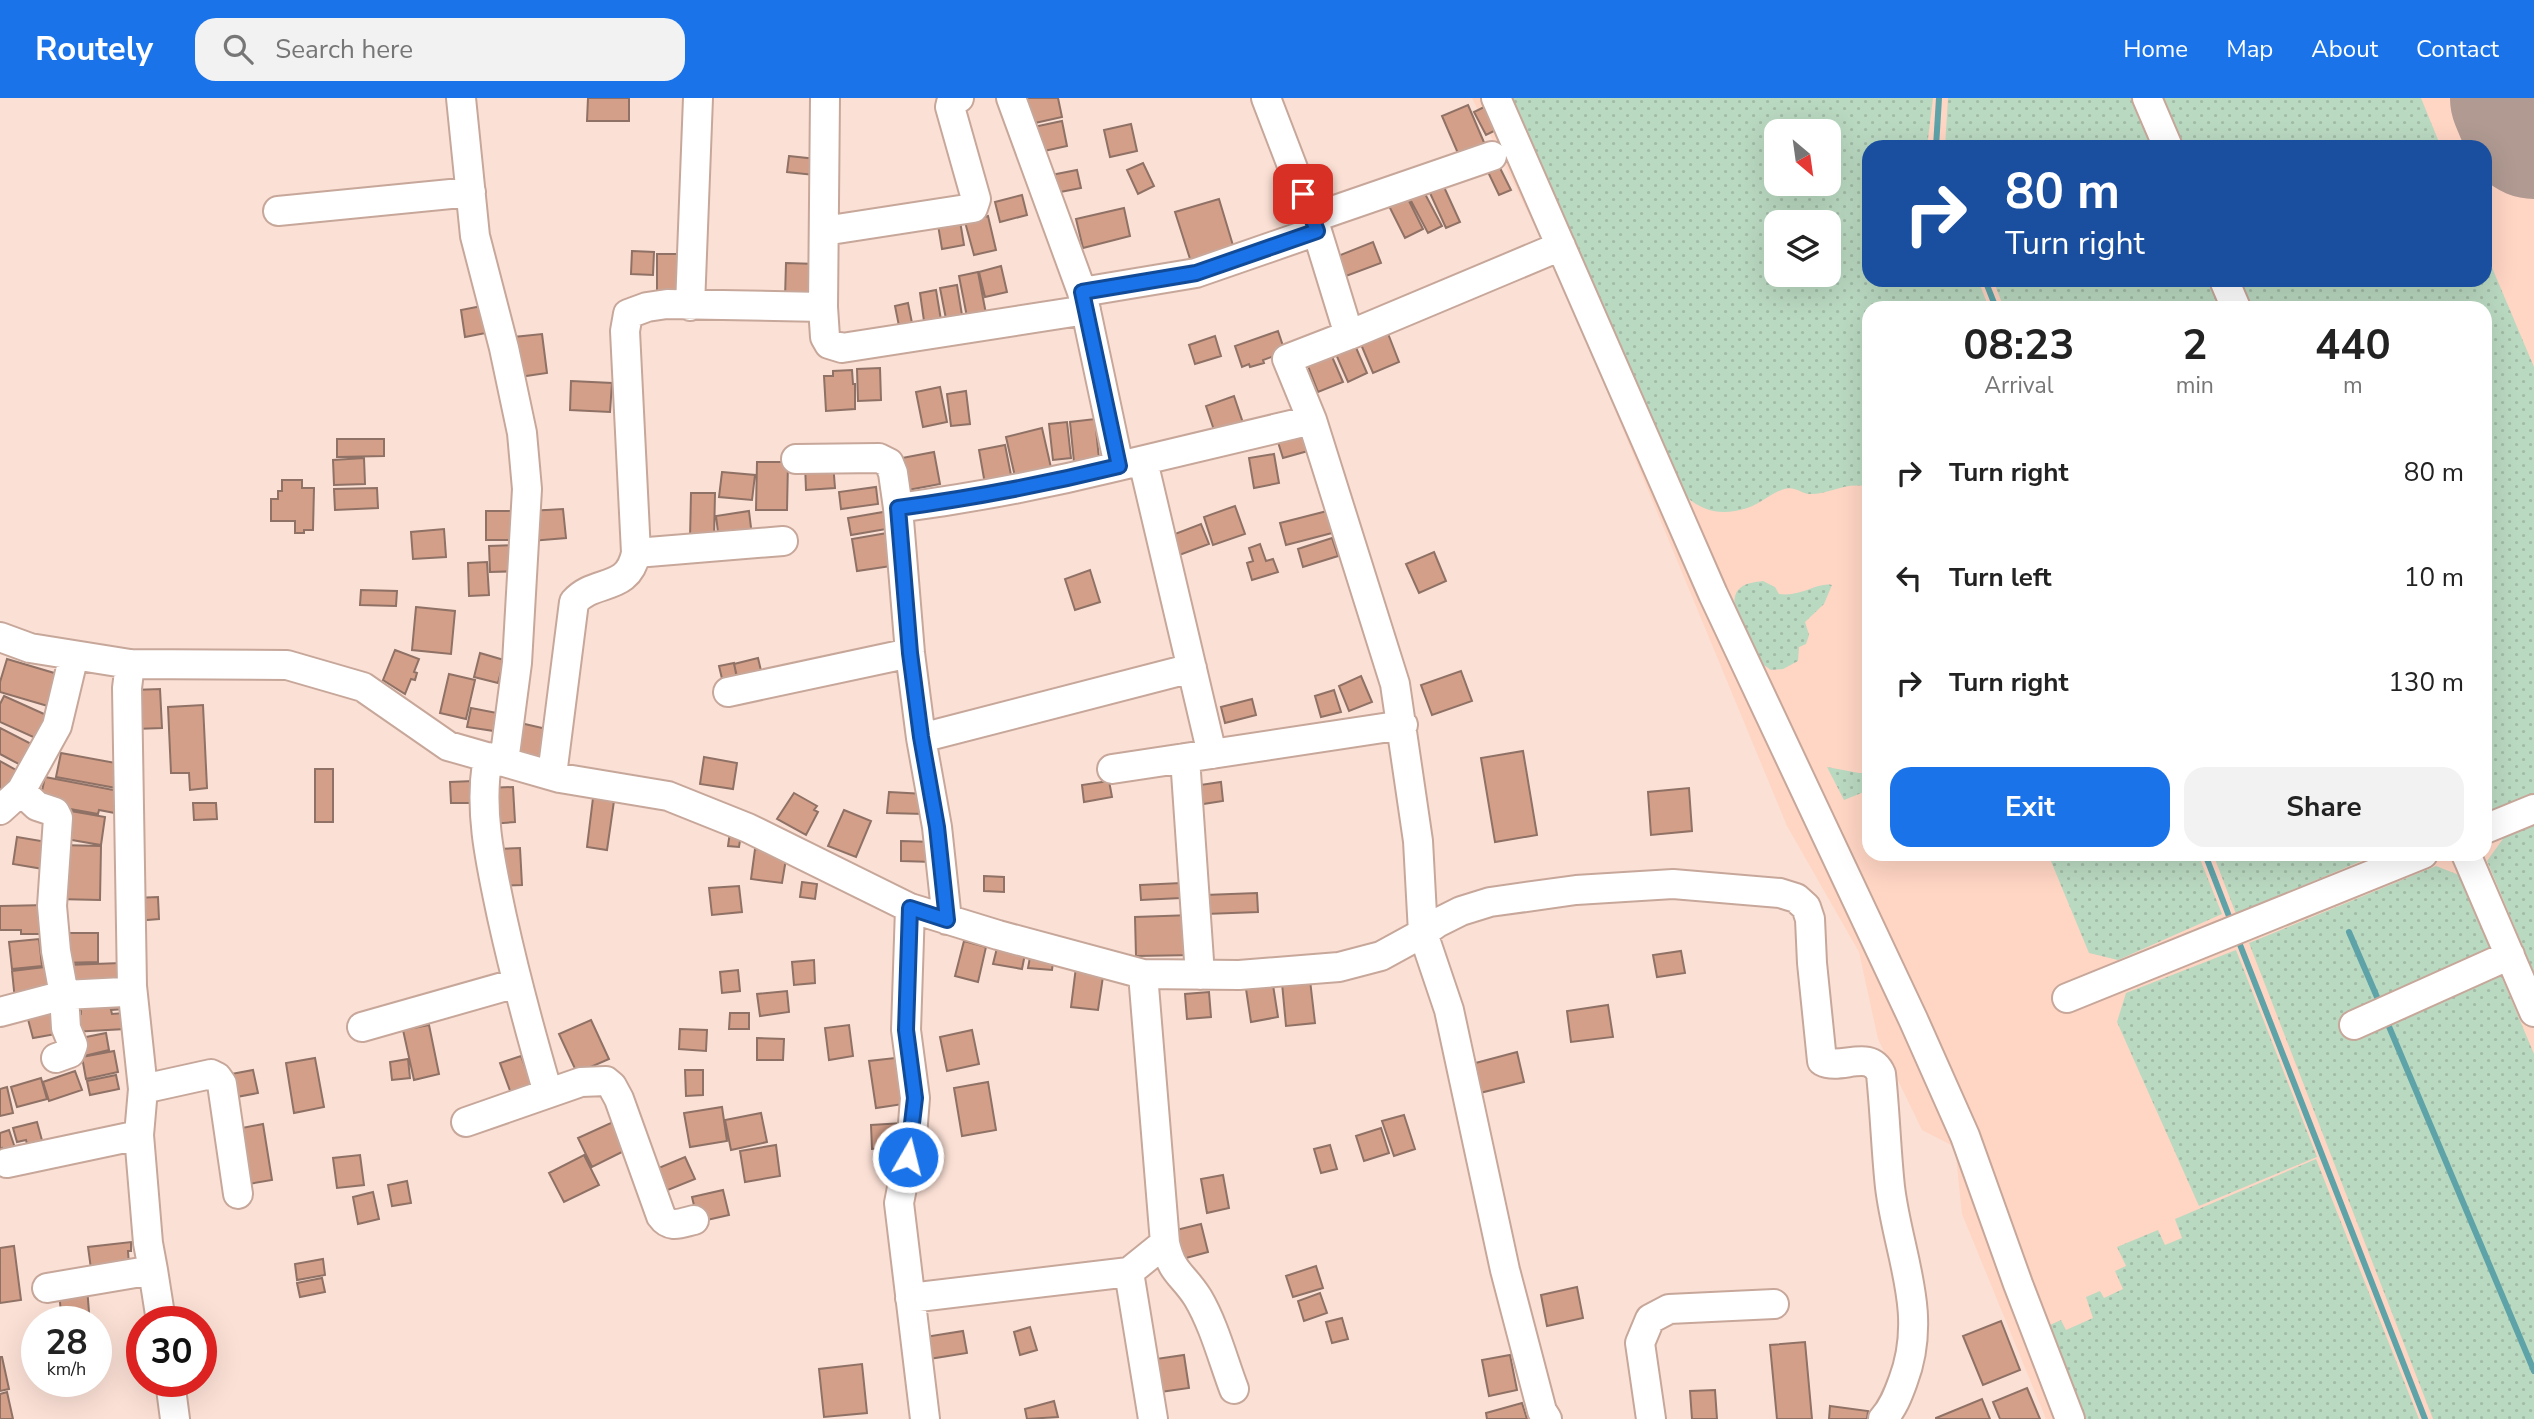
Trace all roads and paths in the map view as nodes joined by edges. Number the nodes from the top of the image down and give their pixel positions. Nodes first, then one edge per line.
1 (461, 98) edge
2 (698, 98) edge
3 (825, 98) edge
4 (959, 98) edge
5 (1012, 98) edge
6 (1266, 98) edge
7 (1496, 98) edge
8 (2147, 98) edge
9 (2165, 140) edge
10 (1492, 156) dead end
11 (471, 192) junction
12 (278, 211) dead end
13 (1314, 224) junction
14 (824, 231) junction
15 (1561, 246) junction
16 (1084, 301) junction
17 (690, 306) junction
18 (823, 307) junction
19 (1349, 335) junction
20 (1312, 420) junction
21 (796, 459) dead end
22 (1131, 463) junction
23 (898, 508) junction
24 (783, 541) dead end
25 (636, 553) junction
26 (0, 637) edge
27 (910, 653) junction
28 (74, 655) junction
29 (130, 664) junction
30 (1192, 668) junction
31 (728, 692) dead end
32 (1403, 725) junction
33 (921, 737) junction
34 (1198, 756) junction
35 (496, 760) junction
36 (1112, 769) dead end
37 (552, 775) junction
38 (21, 791) junction
39 (2534, 809) edge
40 (0, 810) edge
41 (2492, 826) edge
42 (2406, 861) edge
43 (2469, 861) edge
44 (910, 908) junction
45 (947, 920) junction
46 (1423, 933) junction
47 (2510, 955) junction
48 (1143, 974) junction
49 (1200, 975) junction
50 (517, 983) junction
51 (132, 986) junction
52 (64, 995) junction
53 (2067, 998) dead end
54 (0, 1012) edge
55 (2534, 1012) edge
56 (2373, 1016) dead end
57 (362, 1027) dead end
58 (56, 1058) dead end
59 (143, 1089) junction
60 (548, 1093) junction
61 (466, 1122) dead end
62 (139, 1135) junction
63 (7, 1163) dead end
64 (238, 1194) dead end
65 (694, 1220) dead end
66 (1165, 1243) junction
67 (153, 1270) junction
68 (1129, 1272) junction
69 (47, 1288) dead end
70 (910, 1298) junction
71 (1773, 1304) dead end
72 (159, 1306) edge
73 (1234, 1390) dead end
74 (172, 1397) edge
75 (175, 1419) edge
76 (924, 1419) edge
77 (1153, 1419) edge
78 (1547, 1419) edge
79 (1651, 1419) edge
80 (1883, 1419) edge
81 (2070, 1419) edge

1 - 11 street
2 - 17 street
3 - 14 street
4 - 14 street
5 - 16 street
6 - 13 street
7 - 15 street
8 - 9 street
10 - 13 street
11 - 12 street
11 - 35 street
13 - 16 street
13 - 19 street
14 - 18 street
15 - 19 street
15 - 81 street
16 - 18 street
16 - 22 street
17 - 18 street
17 - 25 street
19 - 20 street
20 - 22 street
20 - 32 street
21 - 23 street
22 - 23 street
22 - 30 street
23 - 27 street
24 - 25 street
25 - 37 street
26 - 28 street
27 - 31 street
27 - 33 street
28 - 29 street
28 - 38 street
29 - 35 street
29 - 51 street
30 - 33 street
30 - 34 street
32 - 34 street
32 - 46 street
33 - 45 street
34 - 36 street
34 - 49 street
35 - 37 street
35 - 50 street
37 - 44 street
38 - 40 street
38 - 52 street
39 - 41 street
42 - 53 street
43 - 47 street
44 - 45 street
44 - 70 street
45 - 48 street
46 - 49 street
46 - 78 street
46 - 80 street
47 - 55 street
47 - 56 street
48 - 49 street
48 - 66 street
50 - 57 street
50 - 60 street
51 - 52 street
51 - 59 street
52 - 54 street
52 - 58 street
59 - 62 street
59 - 64 street
60 - 61 street
60 - 65 street
62 - 63 street
62 - 67 street
66 - 68 street
66 - 73 street
67 - 69 street
67 - 72 street
68 - 70 street
68 - 77 street
70 - 76 street
71 - 79 street
74 - 75 street

